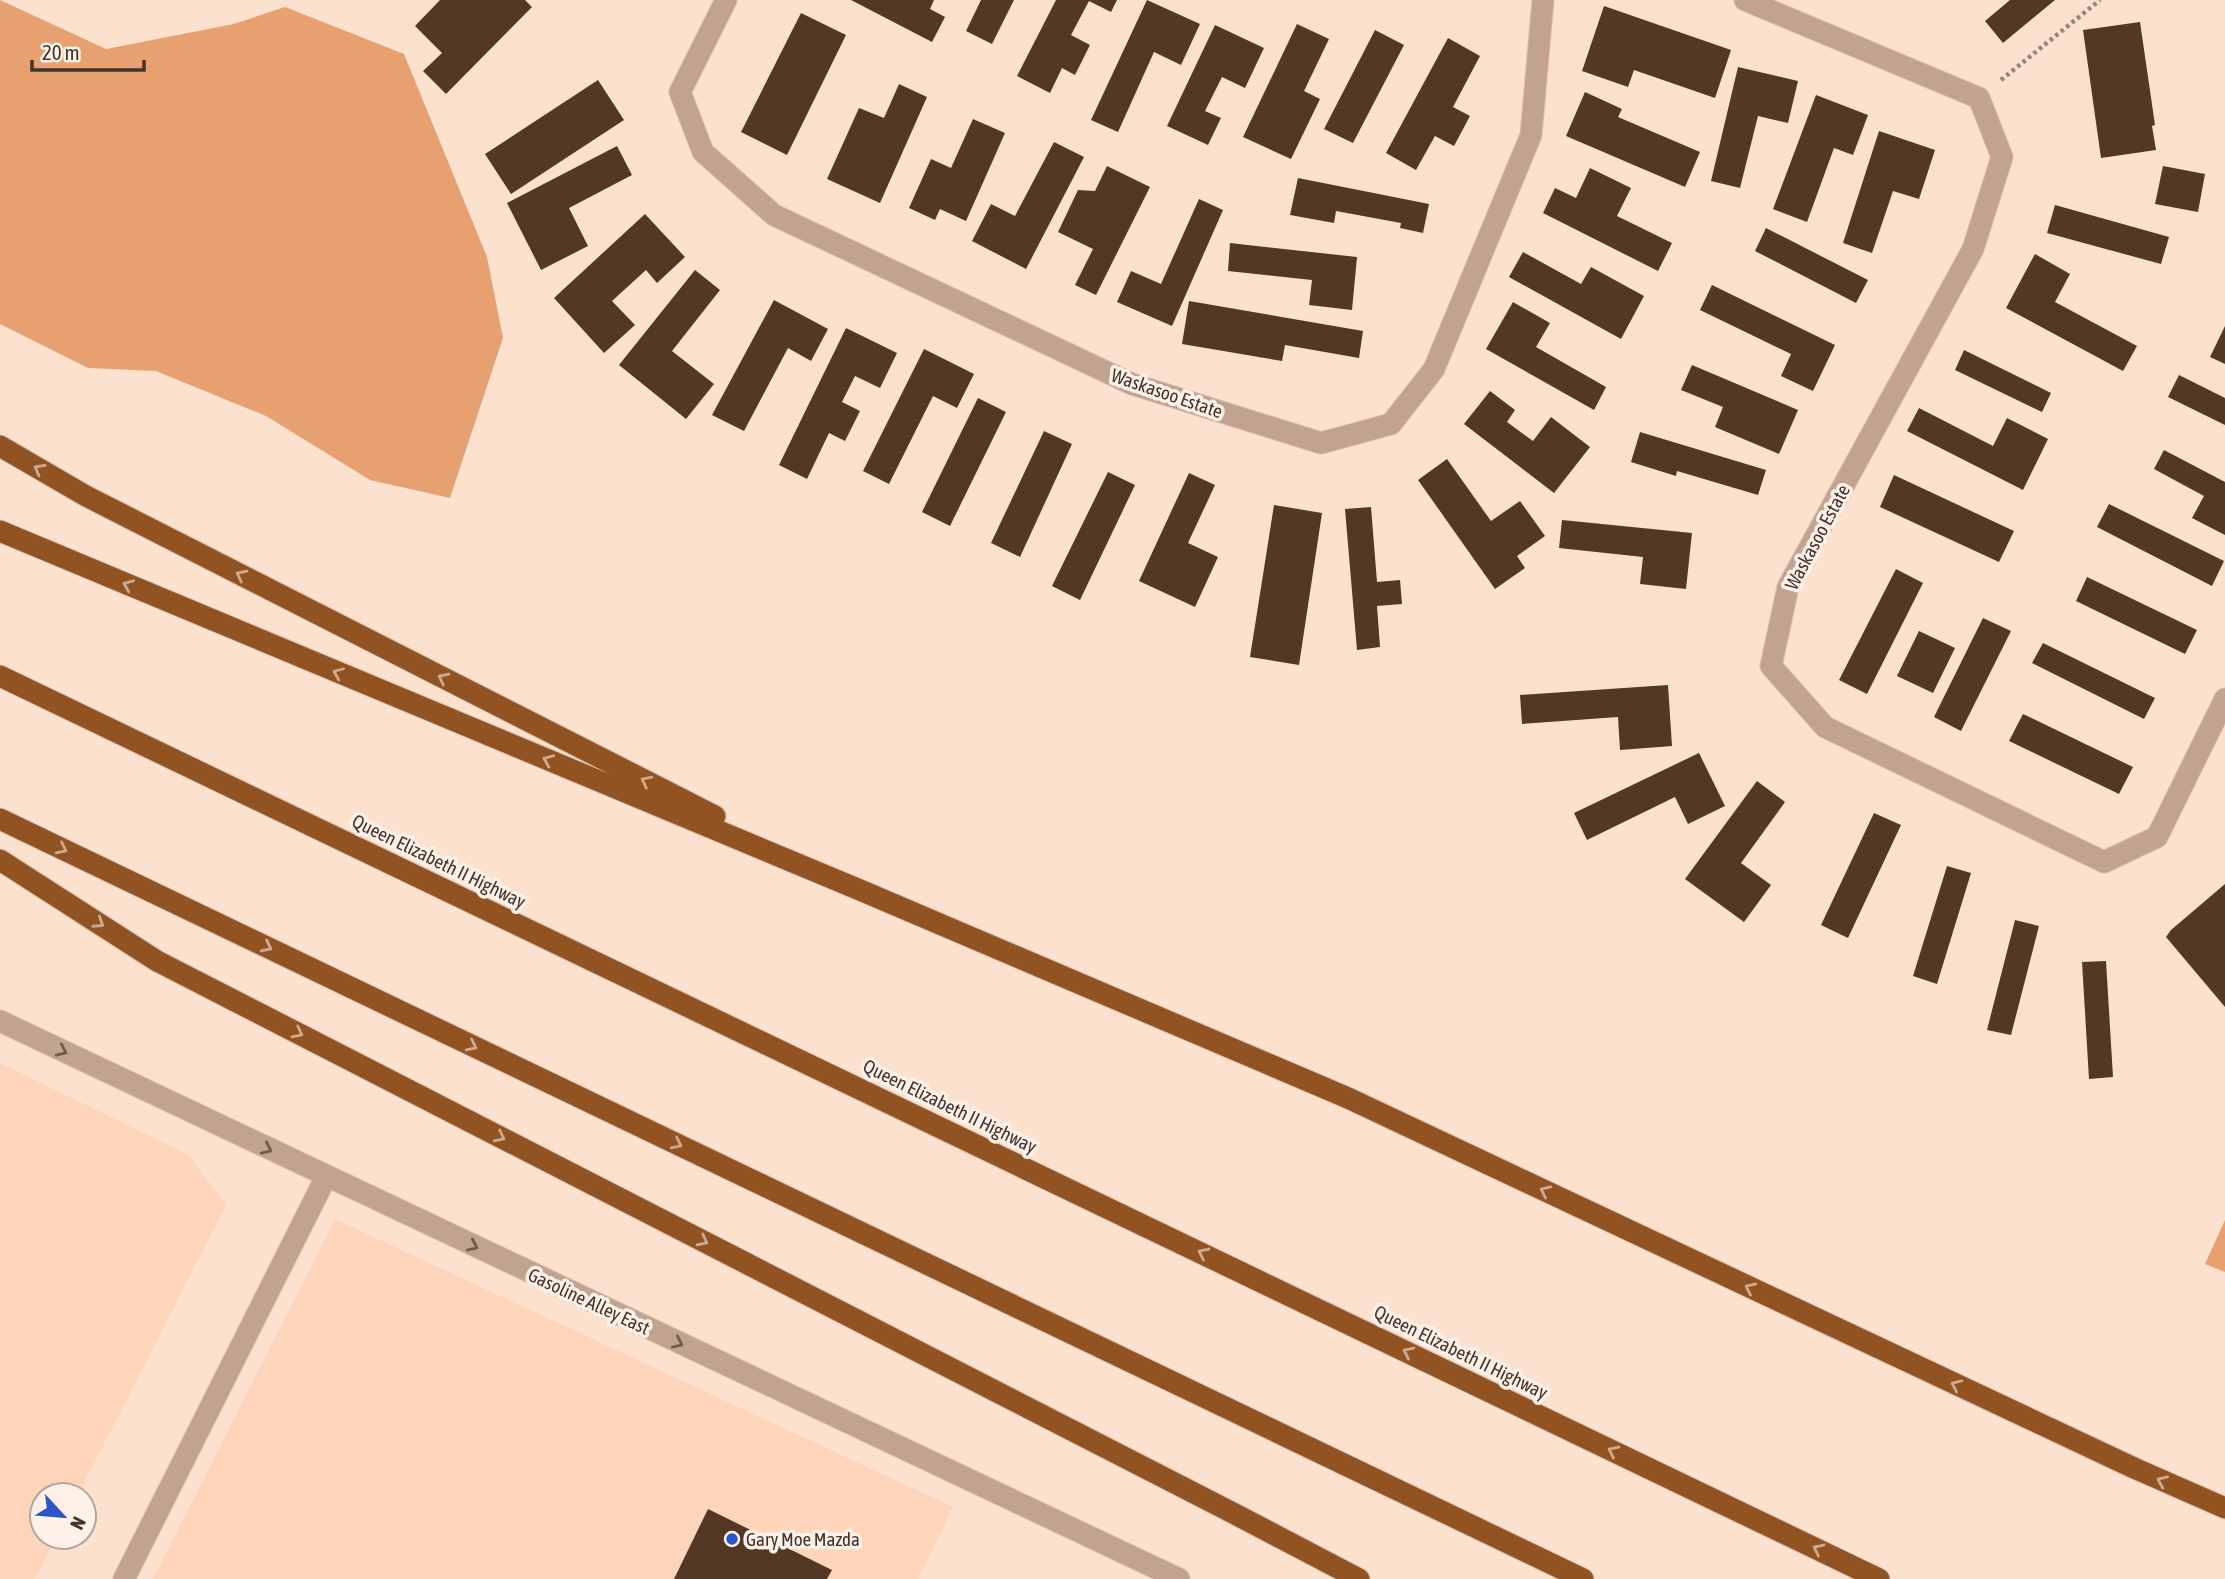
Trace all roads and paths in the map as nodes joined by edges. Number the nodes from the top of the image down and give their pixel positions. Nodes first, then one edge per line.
1 (726, 0) edge
2 (1543, 0) edge
3 (1745, 0) edge
4 (2100, 0) edge
5 (1979, 98) junction
6 (0, 446) edge
7 (0, 531) edge
8 (0, 676) edge
9 (2225, 699) edge
10 (0, 819) edge
11 (0, 860) edge
12 (860, 890) junction
13 (0, 1021) edge
14 (326, 1177) junction
15 (2225, 1508) edge
16 (124, 1579) edge
17 (1179, 1579) edge
18 (1359, 1579) edge
19 (1583, 1579) edge
20 (1879, 1579) edge

1 - 2 street, Waskasoo Estate
3 - 5 street
4 - 5 path
5 - 9 street, Waskasoo Estate
12 -> 6 highway
12 -> 7 highway
20 -> 8 highway, Queen Elizabeth II Highway
10 -> 19 highway
11 -> 18 highway
15 -> 12 highway
13 -> 14 street, Gasoline Alley East
14 - 16 street
14 -> 17 street, Gasoline Alley East

